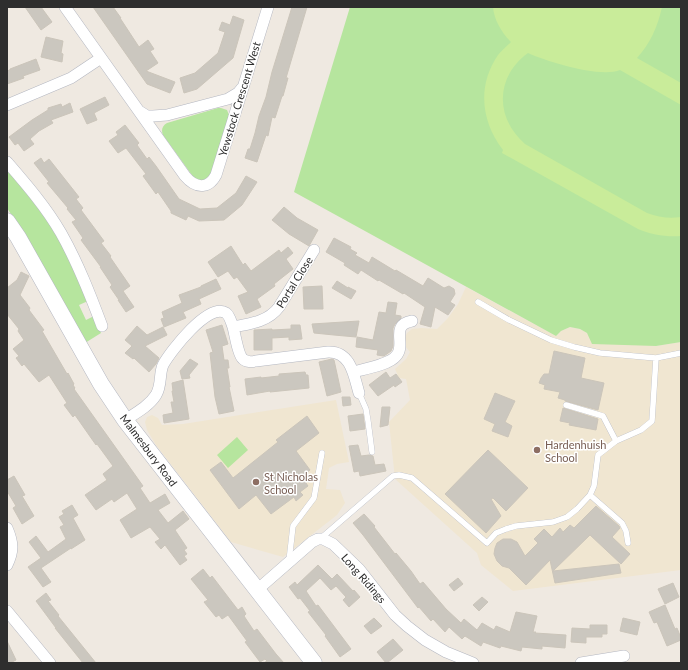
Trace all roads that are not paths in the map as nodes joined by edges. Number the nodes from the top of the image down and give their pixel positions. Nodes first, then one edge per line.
1 (65, 7) edge
2 (268, 7) edge
3 (101, 58) junction
4 (243, 85) junction
5 (7, 105) edge
6 (138, 112) junction
7 (7, 162) edge
8 (7, 221) edge
9 (314, 250) dead end
10 (478, 302) dead end
11 (412, 321) dead end
12 (102, 326) dead end
13 (233, 327) junction
14 (681, 354) edge
15 (656, 358) junction
16 (353, 372) junction
17 (360, 393) joint
18 (566, 405) dead end
19 (125, 420) junction
20 (616, 441) junction
21 (372, 452) dead end
22 (322, 453) dead end
23 (590, 495) junction
24 (7, 528) edge
25 (320, 539) junction
26 (628, 543) dead end
27 (288, 563) junction
28 (7, 565) edge
29 (257, 590) junction
30 (7, 611) edge
31 (624, 656) dead end
32 (602, 661) edge
33 (50, 663) edge
34 (314, 663) edge
35 (473, 663) edge
36 (581, 663) edge

1 - 3 street
2 - 4 street, Yewstock Crescent West
3 - 5 street
3 - 6 street
4 - 6 street
4 - 6 street, Yewstock Crescent West
7 - 12 street
8 - 19 main road, Malmesbury Road
9 - 13 street, Portal Close
10 - 15 lane
11 - 16 street
13 - 16 street
13 - 19 street
14 - 15 lane
15 - 20 lane
16 - 17 street
17 - 21 lane
18 - 20 lane
19 - 29 main road, Malmesbury Road
20 - 23 lane
22 - 27 lane
23 - 25 lane
23 - 26 lane
24 - 28 street
25 - 27 street
25 - 35 street, Long Ridings
27 - 29 street
29 - 34 main road, Malmesbury Road
30 - 33 street
31 - 32 street
32 - 36 street

